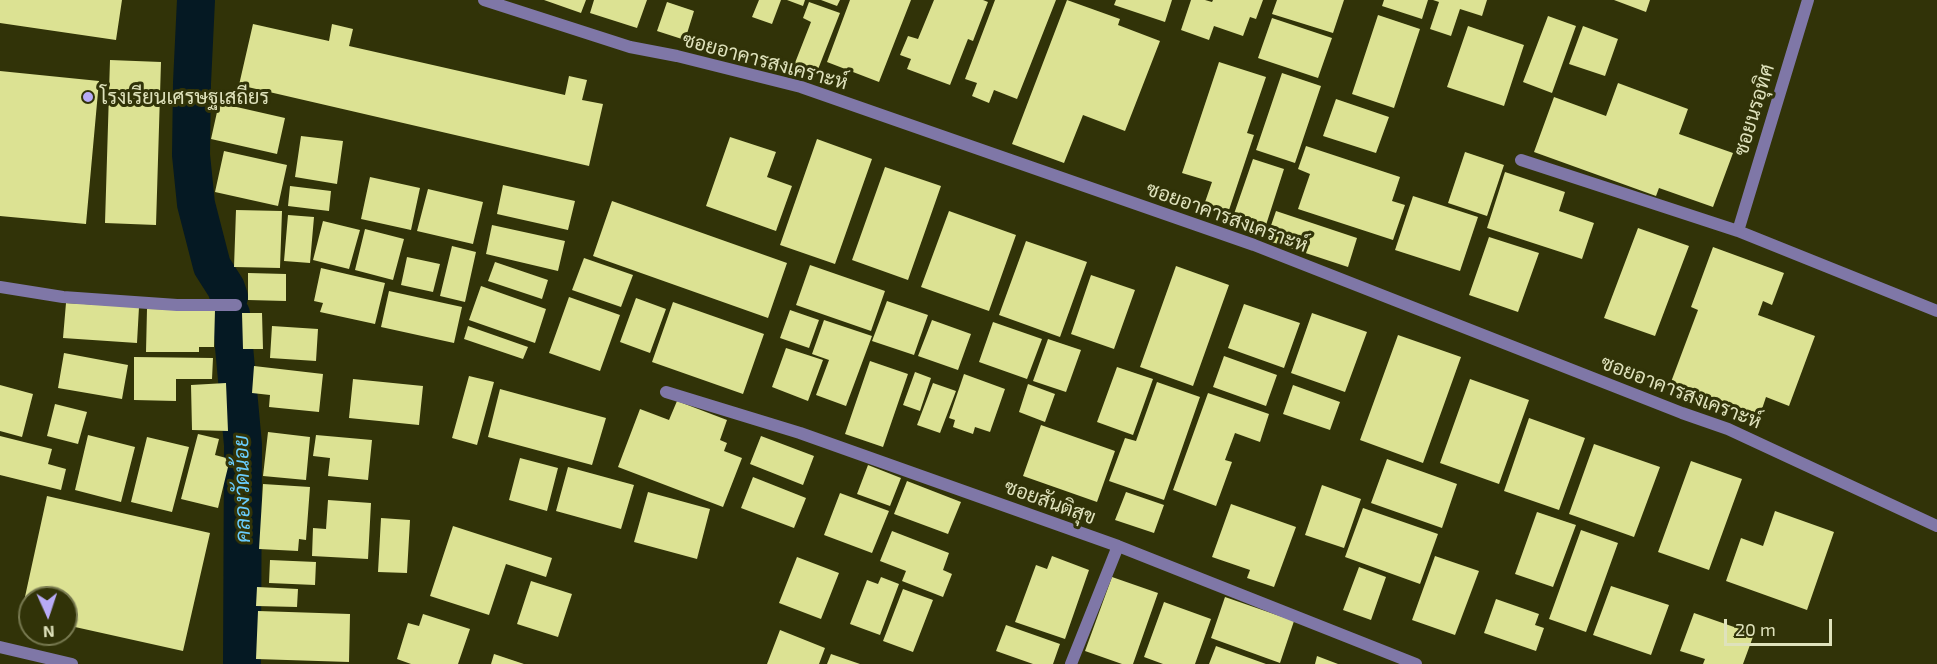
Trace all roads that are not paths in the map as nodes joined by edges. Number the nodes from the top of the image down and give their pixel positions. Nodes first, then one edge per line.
1 (484, 0) edge
2 (1808, 0) edge
3 (1521, 160) dead end
4 (1738, 231) junction
5 (0, 287) edge
6 (236, 305) dead end
7 (1937, 310) edge
8 (666, 392) dead end
9 (1937, 526) edge
10 (1118, 546) junction
11 (0, 647) edge
12 (37, 660) edge
13 (72, 664) edge
14 (1071, 664) edge
15 (1416, 664) edge

1 - 9 street, ซอยอาคารสงเคราะห์
2 - 4 street, ซอยนรอุทิศ
3 - 4 street
4 - 7 street
5 - 6 street
8 - 10 street, ซอยสันติสุข
10 - 14 street
10 - 15 street, ซอยสันติสุข
11 - 12 street
12 - 13 street

